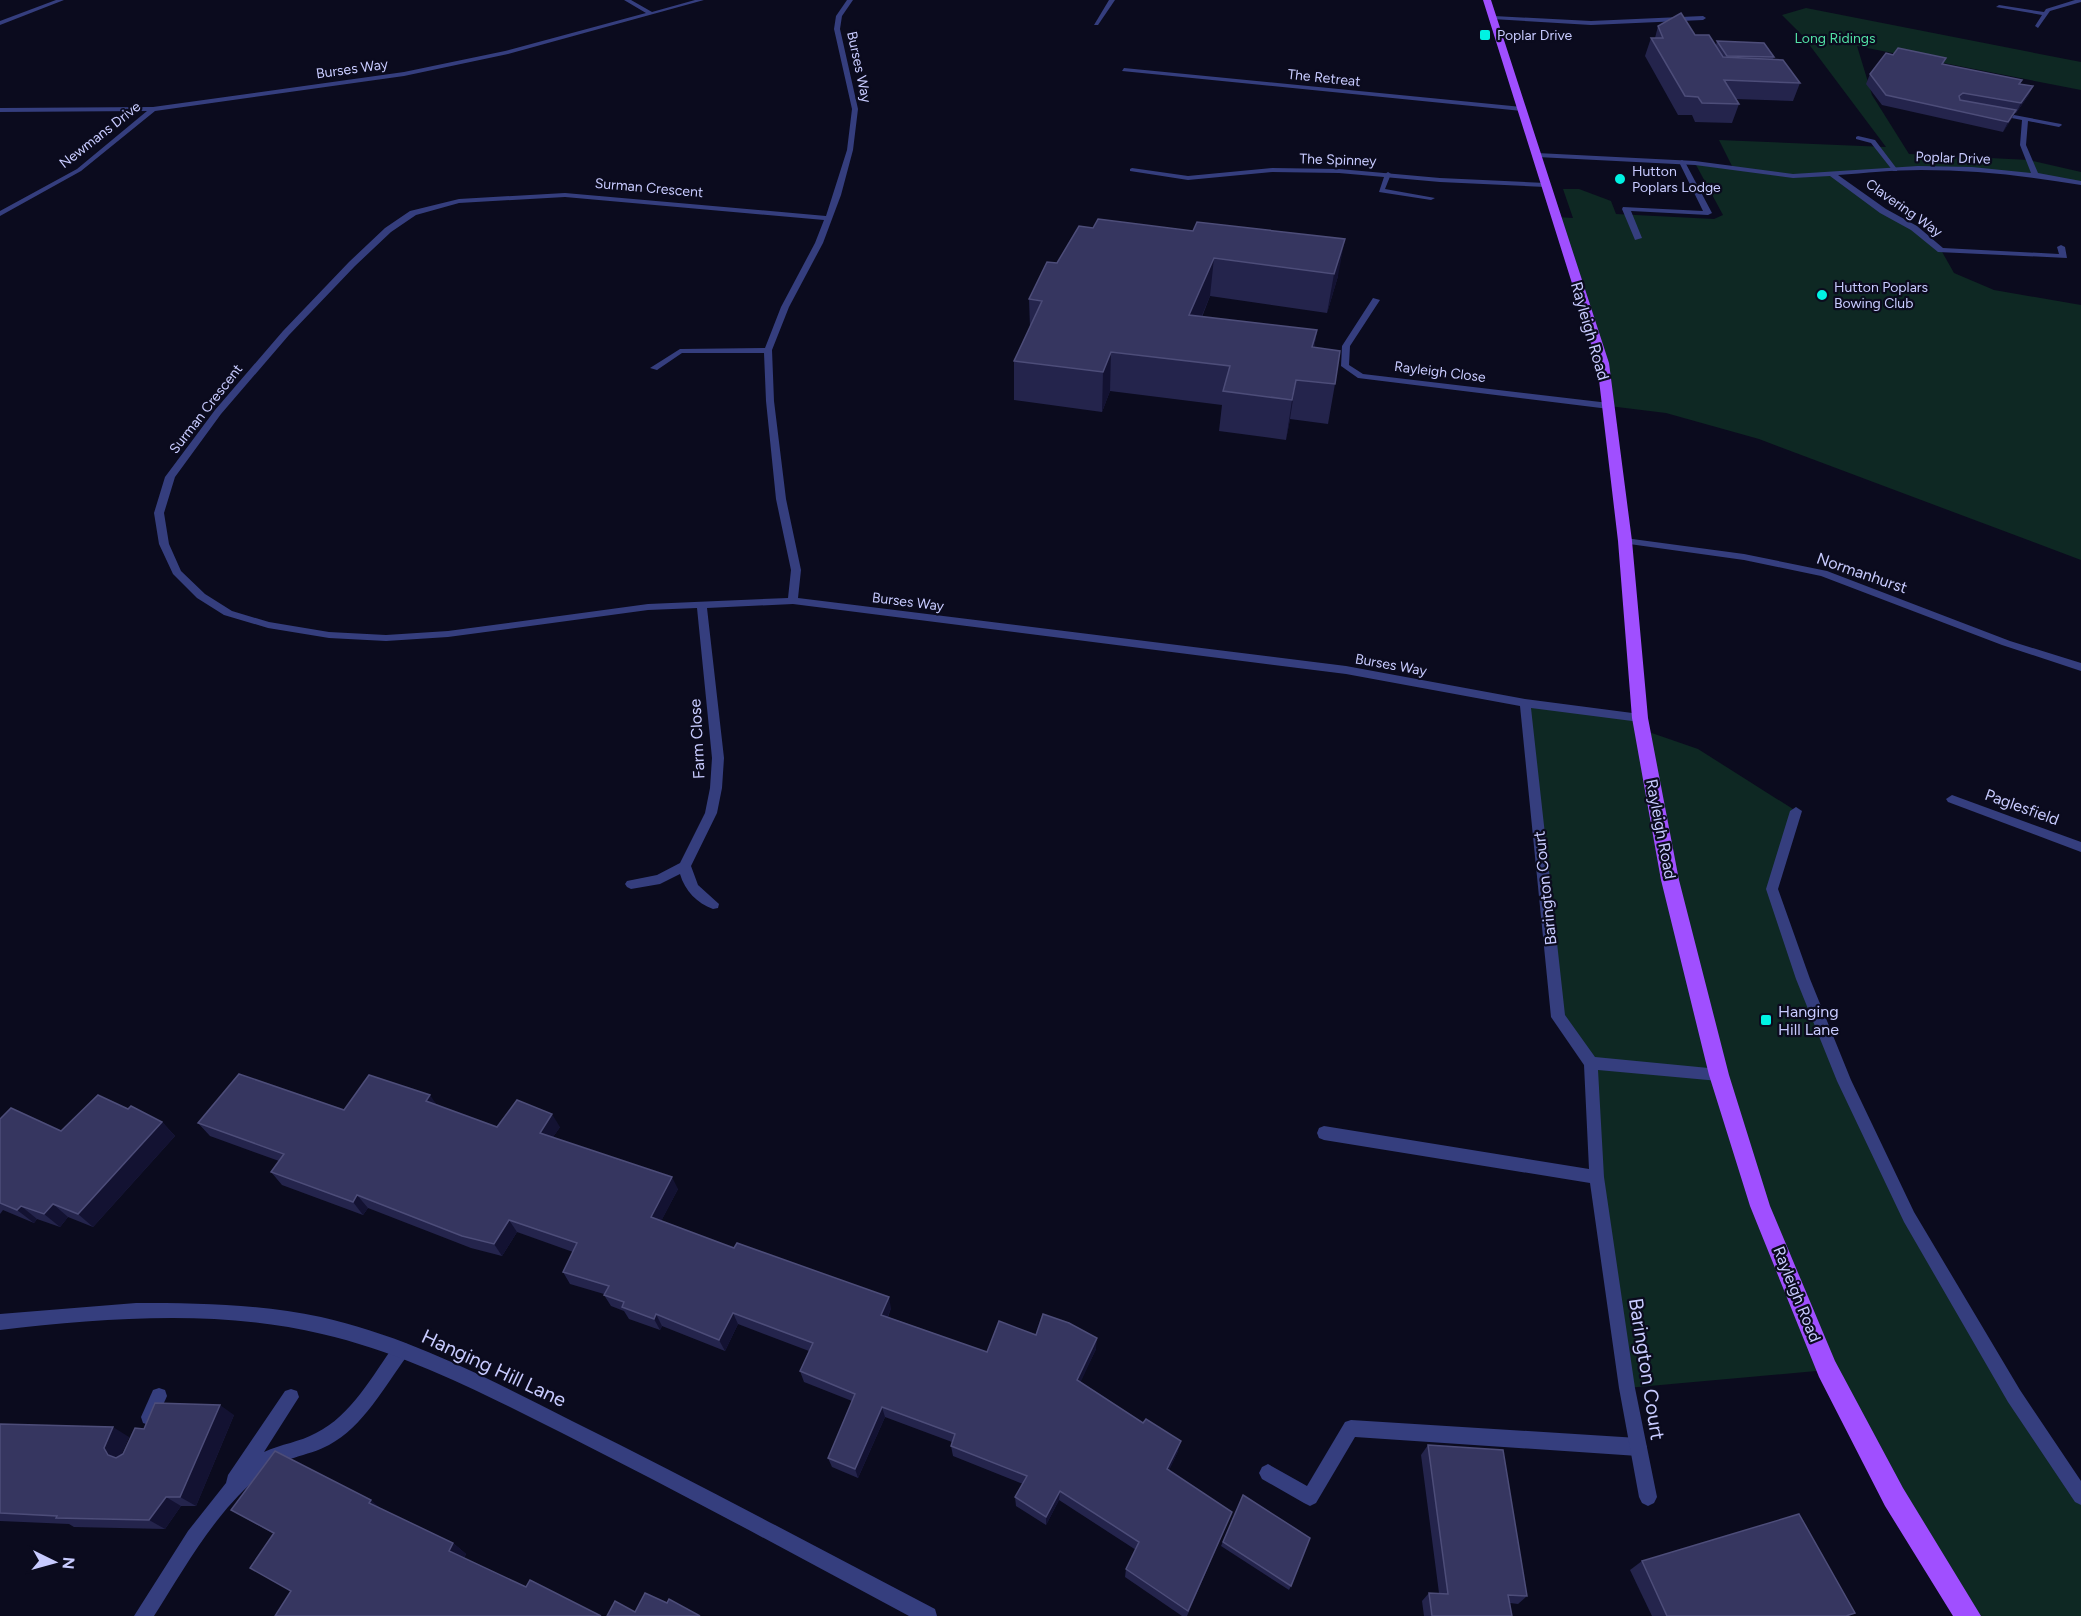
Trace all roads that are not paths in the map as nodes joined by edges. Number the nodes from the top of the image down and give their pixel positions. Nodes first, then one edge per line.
1 (61, 0) edge
2 (627, 0) edge
3 (701, 0) edge
4 (850, 0) edge
5 (1112, 0) edge
6 (1487, 0) edge
7 (2081, 0) edge
8 (1999, 7) dead end
9 (1653, 11) dead end
10 (650, 13) junction
11 (2044, 14) junction
12 (1494, 18) junction
13 (1703, 18) dead end
14 (1661, 21) junction
15 (0, 23) edge
16 (1096, 24) dead end
17 (2038, 27) dead end
18 (1124, 70) dead end
19 (153, 109) junction
20 (1522, 109) junction
21 (0, 110) edge
22 (1991, 113) edge
23 (2025, 119) junction
24 (2059, 125) dead end
25 (1858, 138) dead end
26 (1537, 155) junction
27 (1682, 162) junction
28 (1132, 170) dead end
29 (1895, 170) junction
30 (1388, 174) junction
31 (1833, 175) junction
32 (2035, 175) junction
33 (2081, 183) edge
34 (1545, 185) junction
35 (1431, 198) dead end
36 (0, 214) edge
37 (829, 218) junction
38 (1638, 238) dead end
39 (2061, 247) dead end
40 (1376, 300) dead end
41 (768, 350) junction
42 (654, 368) dead end
43 (1609, 406) junction
44 (1625, 541) junction
45 (793, 601) junction
46 (702, 605) junction
47 (2081, 667) edge
48 (1525, 703) junction
49 (1640, 718) junction
50 (1952, 798) dead end
51 (1796, 811) dead end
52 (2081, 847) edge
53 (685, 866) junction
54 (631, 884) dead end
55 (713, 904) dead end
56 (1591, 1063) junction
57 (1719, 1075) junction
58 (1324, 1132) dead end
59 (1597, 1177) junction
60 (0, 1322) edge
61 (401, 1350) junction
62 (159, 1396) dead end
63 (291, 1397) dead end
64 (140, 1437) edge
65 (1638, 1448) junction
66 (1268, 1473) dead end
67 (2081, 1496) edge
68 (1648, 1497) dead end
69 (218, 1504) junction
70 (142, 1616) edge
71 (927, 1616) edge
72 (1968, 1616) edge

1 - 15 street
2 - 10 street
3 - 10 street, Burses Way
4 - 37 street, Burses Way
5 - 16 street
6 - 12 main road, Rayleigh Road
7 - 11 street
8 - 11 street
9 - 14 street
10 - 19 street, Burses Way
11 - 17 street
12 - 14 street
12 - 20 main road, Rayleigh Road
13 - 14 street
18 - 20 street, The Retreat
19 - 21 street, Burses Way
19 - 36 street, Newmans Drive
20 - 26 main road, Rayleigh Road
22 - 23 street
23 - 24 street
23 - 32 street
25 - 29 street
26 - 27 street, Poplar Drive
26 - 34 main road, Rayleigh Road
27 - 31 street, Poplar Drive
27 - 38 street
28 - 30 street, The Spinney
29 - 31 street, Poplar Drive
29 - 32 street, Poplar Drive
30 - 34 street, The Spinney
30 - 35 street
31 - 39 street, Clavering Way
32 - 33 street, Poplar Drive
34 - 43 main road, Rayleigh Road
37 - 41 street, Burses Way
37 - 46 street, Surman Crescent
40 - 43 street, Rayleigh Close
41 - 42 street
41 - 45 street, Burses Way
43 - 44 main road, Rayleigh Road
44 - 47 street, Normanhurst
44 - 49 main road, Rayleigh Road
45 - 46 street, Surman Crescent
45 - 48 street, Burses Way
46 - 53 street, Farm Close
48 - 49 street, Burses Way
48 - 56 street, Barington Court
49 - 57 main road, Rayleigh Road
50 - 52 street, Paglesfield
51 - 67 street
53 - 54 street
53 - 55 street
56 - 57 street
56 - 59 street, Barington Court
57 - 72 main road, Rayleigh Road
58 - 59 street
59 - 65 street, Barington Court
60 - 61 street, Hanging Hill Lane
61 - 69 street
61 - 71 street, Hanging Hill Lane
62 - 64 street
63 - 69 street
65 - 66 street
65 - 68 street, Barington Court
69 - 70 street

